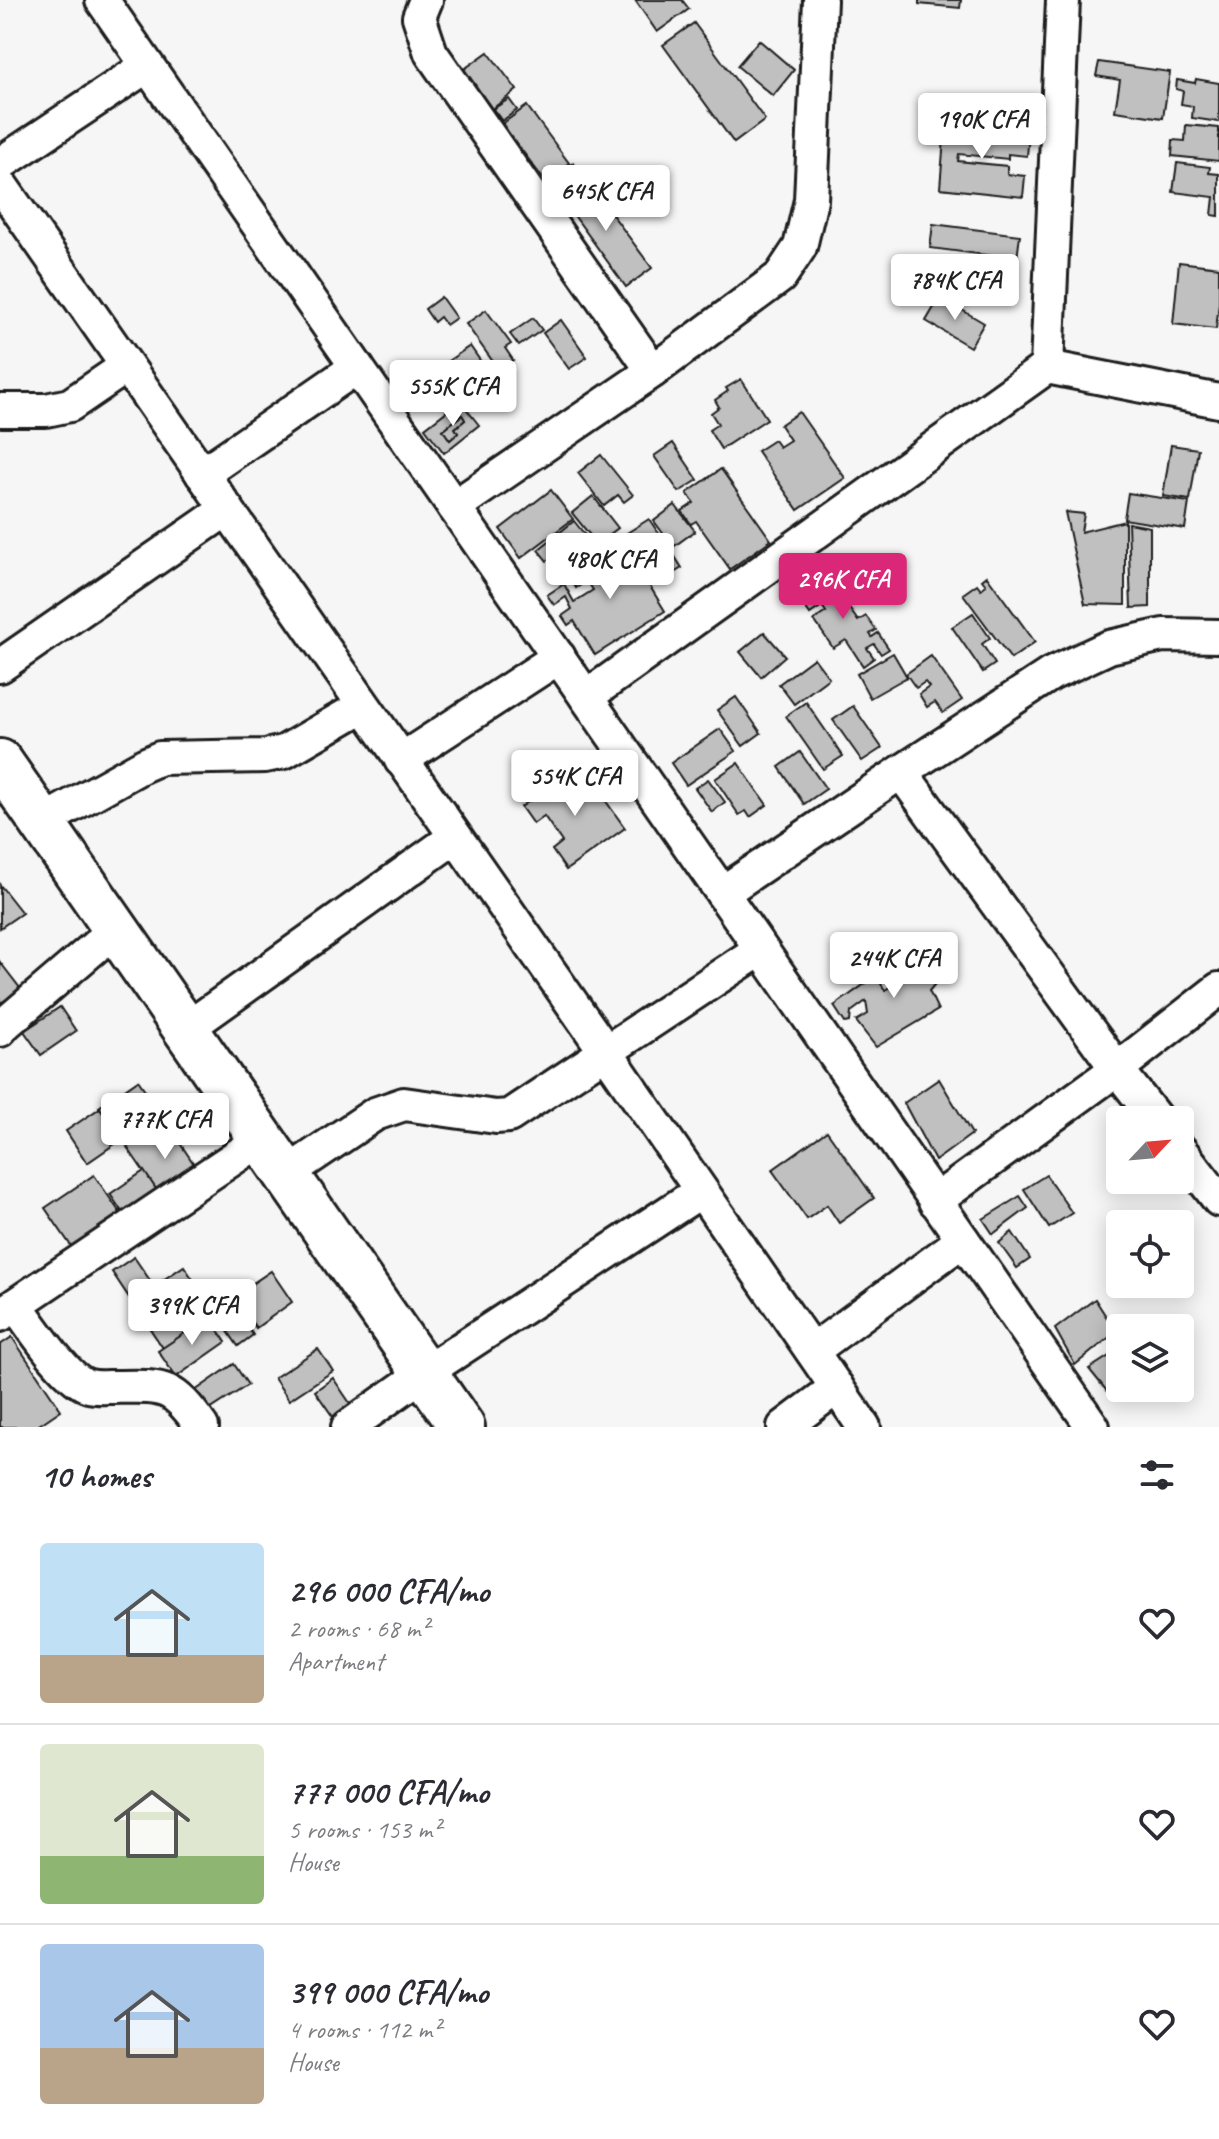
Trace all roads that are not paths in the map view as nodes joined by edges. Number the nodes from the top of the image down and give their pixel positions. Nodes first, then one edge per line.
1 (102, 0) edge
2 (426, 0) edge
3 (820, 0) edge
4 (1063, 0) edge
5 (147, 66) junction
6 (0, 164) edge
7 (0, 184) edge
8 (127, 366) junction
9 (357, 367) junction
10 (1047, 367) junction
11 (653, 371) junction
12 (1219, 401) edge
13 (0, 410) edge
14 (202, 474) junction
15 (454, 507) junction
16 (227, 509) junction
17 (1219, 636) edge
18 (559, 657) junction
19 (0, 666) edge
20 (586, 697) junction
21 (363, 706) junction
22 (401, 760) junction
23 (901, 772) junction
24 (15, 793) edge
25 (455, 837) junction
26 (722, 893) junction
27 (116, 929) junction
28 (761, 949) junction
29 (1219, 989) edge
30 (186, 1029) junction
31 (0, 1030) edge
32 (606, 1052) junction
33 (1117, 1069) junction
34 (1146, 1106) edge
35 (274, 1157) junction
36 (1194, 1168) edge
37 (701, 1191) junction
38 (1219, 1200) edge
39 (935, 1201) junction
40 (963, 1240) junction
41 (8, 1310) edge
42 (812, 1351) junction
43 (424, 1373) junction
44 (837, 1387) junction
45 (202, 1427) edge
46 (348, 1427) edge
47 (462, 1427) edge
48 (784, 1427) edge
49 (864, 1427) edge
50 (1093, 1427) edge

1 - 5 street
2 - 11 street
3 - 11 street
4 - 10 street
5 - 6 street
5 - 9 street
7 - 8 street
8 - 13 street
8 - 14 street
9 - 14 street
9 - 15 street
10 - 12 street
10 - 20 street
11 - 15 street
14 - 16 street
15 - 18 street
16 - 19 street
16 - 21 street
17 - 23 street
18 - 20 street
18 - 22 street
20 - 26 street
21 - 22 street
21 - 24 street
22 - 25 street
23 - 26 street
23 - 33 street
24 - 27 main road
25 - 30 street
25 - 32 street
26 - 28 street
27 - 30 main road
27 - 31 street
28 - 32 street
28 - 39 street
29 - 33 street
30 - 35 main road
32 - 35 street
32 - 37 street
33 - 34 street
33 - 39 street
35 - 41 street
35 - 43 main road
36 - 38 street
37 - 42 street
37 - 43 street
39 - 40 street
40 - 42 street
40 - 50 street
41 - 45 street
42 - 44 street
43 - 46 street
43 - 47 main road
44 - 48 street
44 - 49 street

